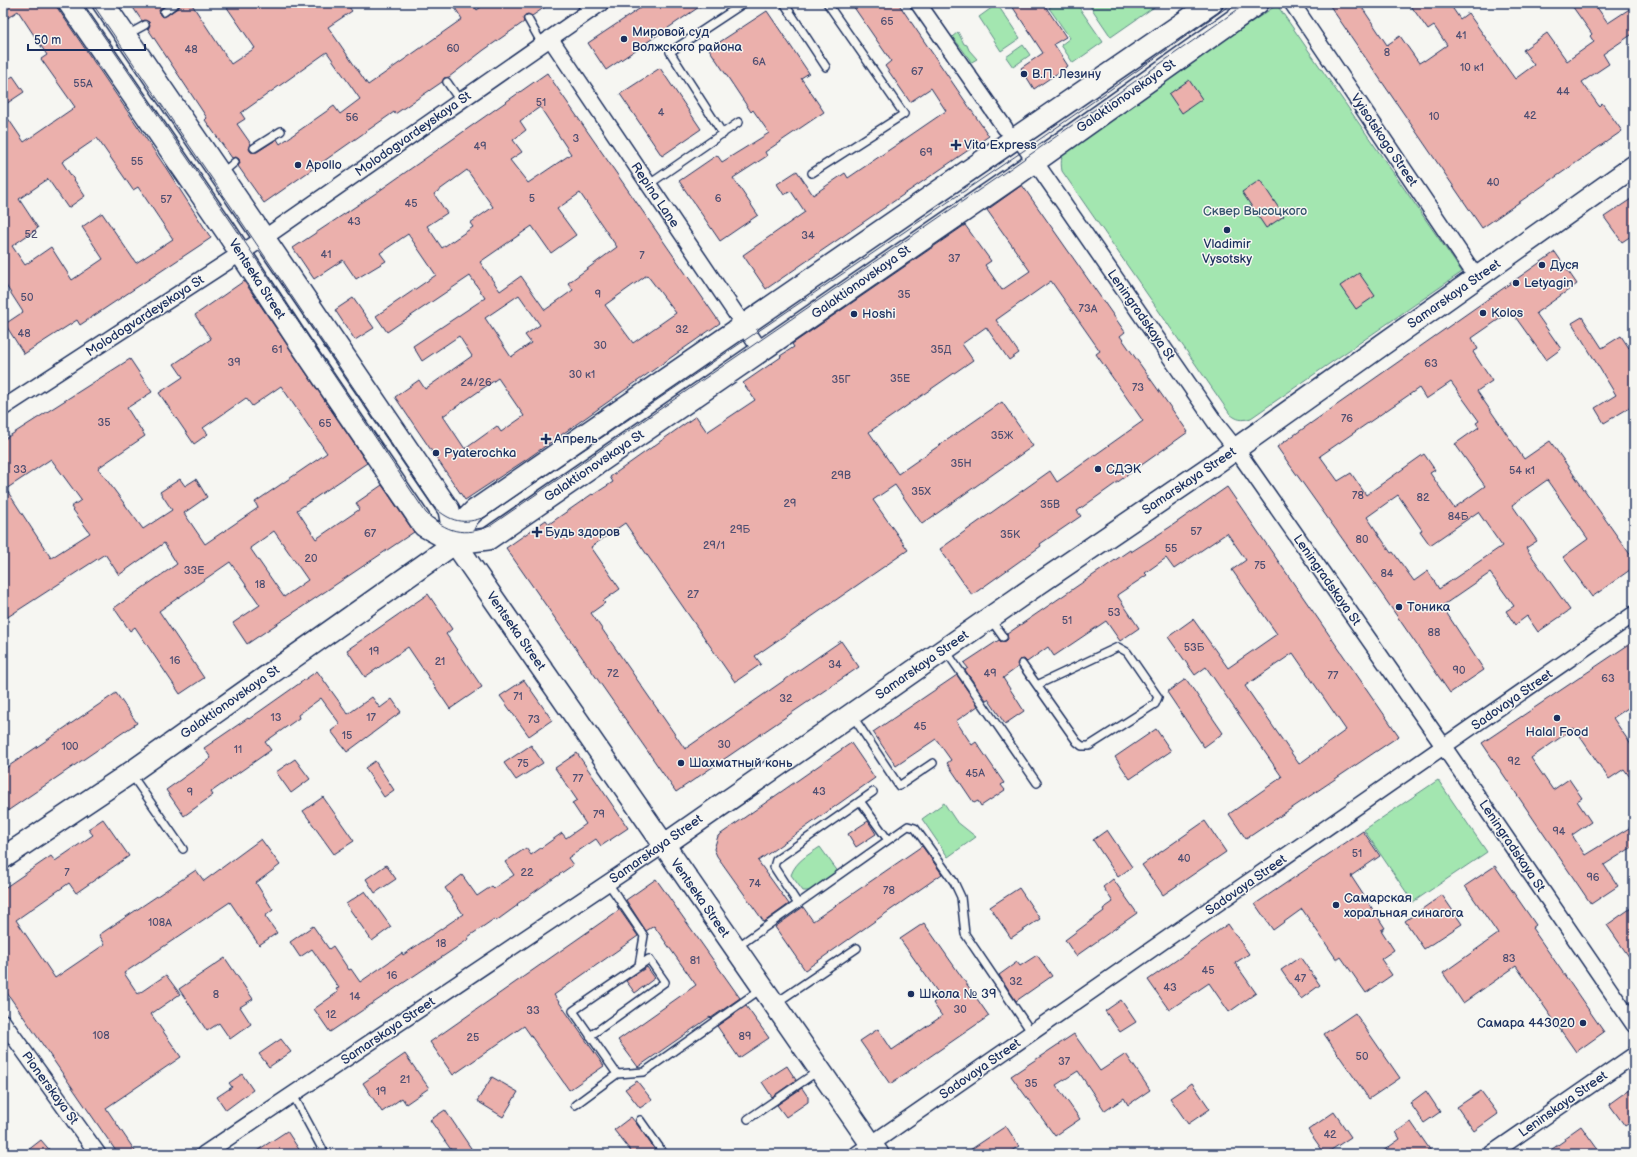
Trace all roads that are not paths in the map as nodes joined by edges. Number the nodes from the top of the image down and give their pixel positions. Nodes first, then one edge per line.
1 (69, 3) edge
2 (102, 3) edge
3 (176, 3) edge
4 (601, 3) edge
5 (744, 3) edge
6 (784, 3) edge
7 (827, 3) edge
8 (918, 3) edge
9 (1212, 3) edge
10 (1258, 3) edge
11 (1292, 3) edge
12 (584, 8) edge
13 (164, 12) dead end
14 (528, 19) dead end
15 (145, 25) dead end
16 (124, 36) junction
17 (546, 41) junction
18 (826, 67) dead end
19 (447, 82) dead end
20 (460, 101) junction
21 (739, 122) dead end
22 (281, 131) dead end
23 (1011, 132) junction
24 (723, 134) junction
25 (254, 148) dead end
26 (1035, 161) junction
27 (1634, 166) edge
28 (812, 173) dead end
29 (648, 185) junction
30 (264, 238) junction
31 (240, 253) junction
32 (1477, 278) junction
33 (743, 326) junction
34 (761, 351) junction
35 (3, 408) edge
36 (1236, 449) junction
37 (455, 543) junction
38 (1634, 614) edge
39 (990, 618) junction
40 (1003, 637) dead end
41 (944, 649) junction
42 (1022, 664) dead end
43 (1037, 685) junction
44 (851, 714) junction
45 (1444, 746) junction
46 (934, 763) dead end
47 (130, 773) junction
48 (1037, 783) dead end
49 (873, 792) dead end
50 (860, 801) junction
51 (888, 840) junction
52 (664, 845) junction
53 (183, 849) dead end
54 (3, 858) edge
55 (608, 883) junction
56 (798, 904) junction
57 (735, 948) junction
58 (857, 948) dead end
59 (639, 965) junction
60 (768, 996) junction
61 (3, 1022) edge
62 (1634, 1025) edge
63 (1032, 1033) junction
64 (590, 1036) junction
65 (1634, 1055) edge
66 (820, 1070) junction
67 (617, 1074) junction
68 (293, 1095) junction
69 (575, 1105) dead end
70 (748, 1119) dead end
71 (640, 1120) dead end
72 (868, 1151) edge
73 (98, 1154) edge
74 (204, 1154) edge
75 (325, 1154) edge
76 (664, 1154) edge
77 (1491, 1154) edge

1 - 31 main road, Ventseka Street
2 - 16 main road, Ventseka Street
3 - 13 lane
4 - 12 street, Molodogvardeyskaya St
5 - 24 lane
6 - 18 lane
7 - 28 lane
8 - 23 street, Leningradskaya St
9 - 23 main road, Galaktionovskaya St
10 - 26 main road, Galaktionovskaya St
11 - 32 street, Vyisotskogo Street
12 - 17 street, Molodogvardeyskaya St
14 - 17 lane
15 - 16 lane
16 - 30 main road, Ventseka Street
17 - 20 street, Molodogvardeyskaya St
17 - 29 street, Repina Lane
19 - 20 lane
20 - 30 street, Molodogvardeyskaya St
21 - 24 lane
22 - 25 lane
23 - 26 street, Leningradskaya St
23 - 33 main road, Galaktionovskaya St
24 - 29 lane
26 - 34 main road, Galaktionovskaya St
26 - 36 street, Leningradskaya St
27 - 32 main road, Samarskaya Street
29 - 33 street, Repina Lane
30 - 31 street, Molodogvardeyskaya St
30 - 37 main road, Ventseka Street
31 - 35 street, Molodogvardeyskaya St
31 - 37 main road, Ventseka Street
32 - 36 main road, Samarskaya Street
33 - 34 street, Repina Lane
33 - 37 main road, Galaktionovskaya St
34 - 37 main road, Galaktionovskaya St
36 - 39 main road, Samarskaya Street
36 - 45 street, Leningradskaya St
37 - 47 main road, Galaktionovskaya St
37 - 52 main road, Ventseka Street
38 - 45 street, Sadovaya Street
39 - 40 lane
39 - 41 main road, Samarskaya Street
41 - 44 main road, Samarskaya Street
41 - 48 lane
42 - 43 lane
43 - 43 lane
44 - 46 lane
44 - 52 main road, Samarskaya Street
45 - 62 street, Leningradskaya St
45 - 63 street, Sadovaya Street
47 - 53 lane
47 - 54 main road, Galaktionovskaya St
49 - 50 lane
50 - 51 lane
50 - 56 lane
51 - 56 lane
51 - 63 lane
52 - 55 street, Samarskaya Street
52 - 57 main road, Ventseka Street
55 - 59 lane
55 - 68 street, Samarskaya Street
56 - 57 lane
57 - 60 main road, Ventseka Street
58 - 60 lane
59 - 64 lane
59 - 64 lane
60 - 66 main road, Ventseka Street
60 - 67 lane
61 - 73 street, Pionerskaya St
63 - 72 street, Sadovaya Street
64 - 67 lane
65 - 77 street, Leninskaya Street
66 - 70 lane
66 - 72 main road, Ventseka Street
67 - 69 lane
68 - 74 street, Samarskaya Street
68 - 75 lane
71 - 76 lane

